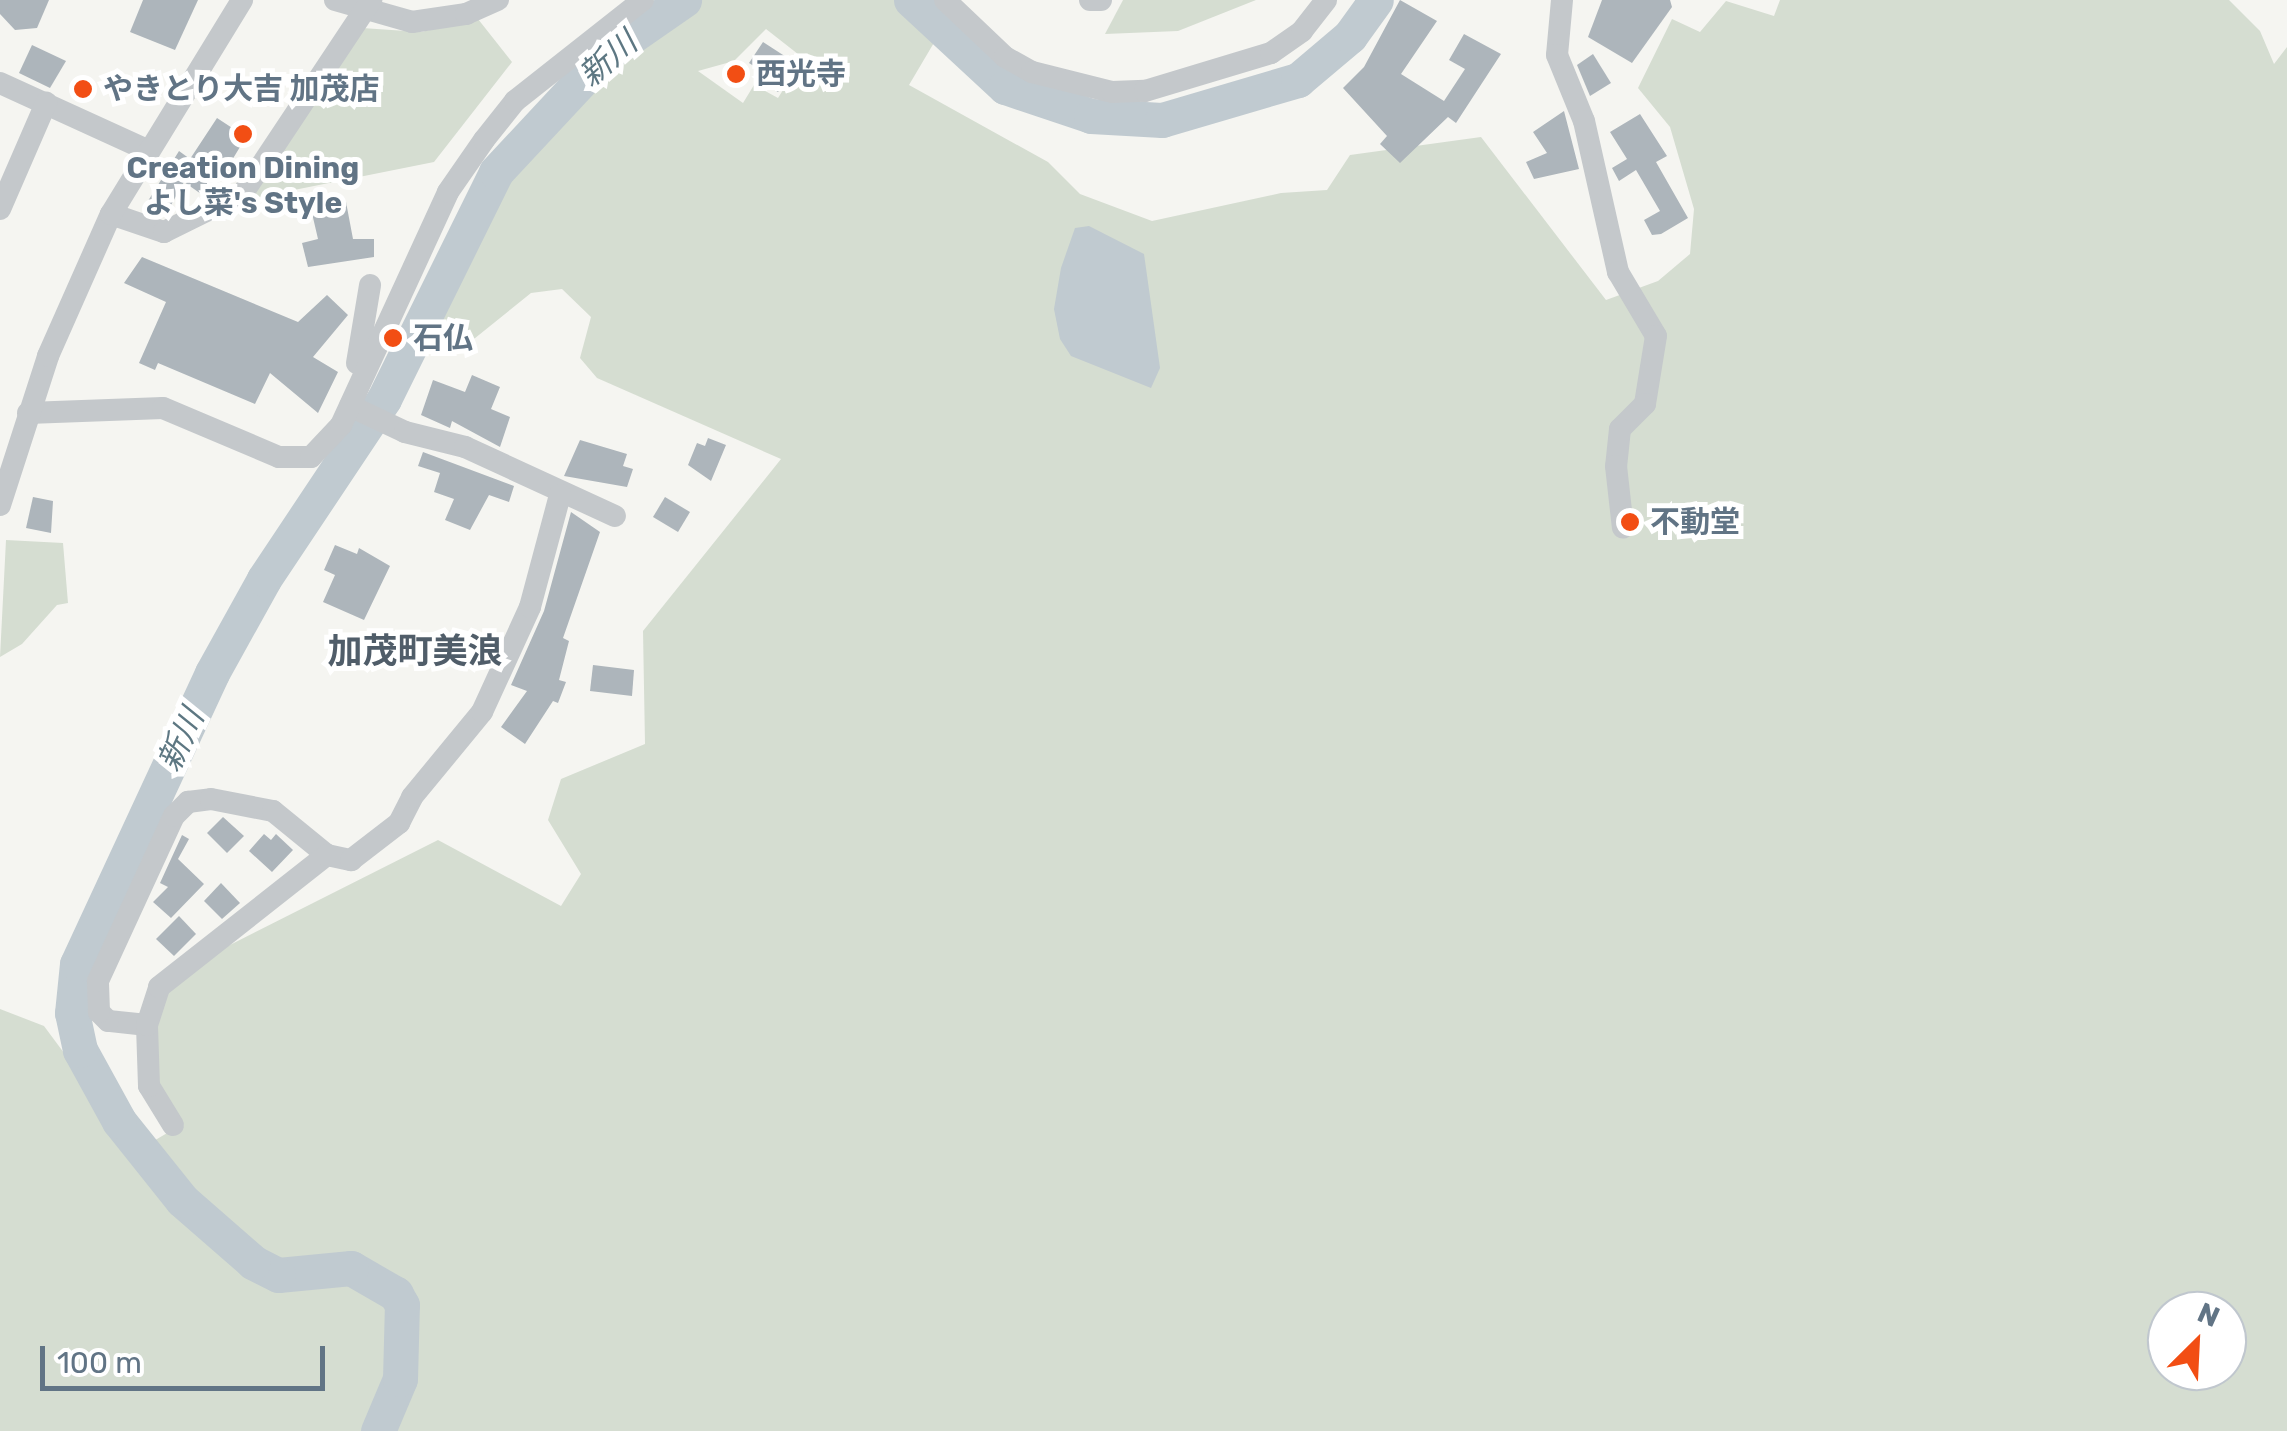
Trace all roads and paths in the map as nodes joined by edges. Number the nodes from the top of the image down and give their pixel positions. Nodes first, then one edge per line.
1 (242, 0) edge
2 (335, 0) edge
3 (498, 0) edge
4 (644, 0) edge
5 (945, 0) edge
6 (1090, 0) edge
7 (1101, 0) edge
8 (1326, 0) edge
9 (1562, 0) edge
10 (368, 6) edge
11 (0, 83) edge
12 (46, 104) junction
13 (145, 149) junction
14 (0, 209) edge
15 (111, 214) junction
16 (370, 285) dead end
17 (355, 400) junction
18 (28, 414) junction
19 (560, 496) junction
20 (0, 505) edge
21 (615, 516) dead end
22 (1623, 528) dead end
23 (327, 855) junction
24 (147, 1025) junction
25 (173, 1124) dead end

1 - 13 street
2 - 10 street
3 - 10 street
4 - 17 street
5 - 8 street
6 - 7 street
9 - 22 street
10 - 15 street
11 - 12 street
12 - 13 street
12 - 14 street
13 - 15 street
15 - 18 street
16 - 17 street
17 - 18 street
17 - 19 street
18 - 20 street
19 - 21 street
19 - 23 street
23 - 24 street
23 - 24 street
24 - 25 street

